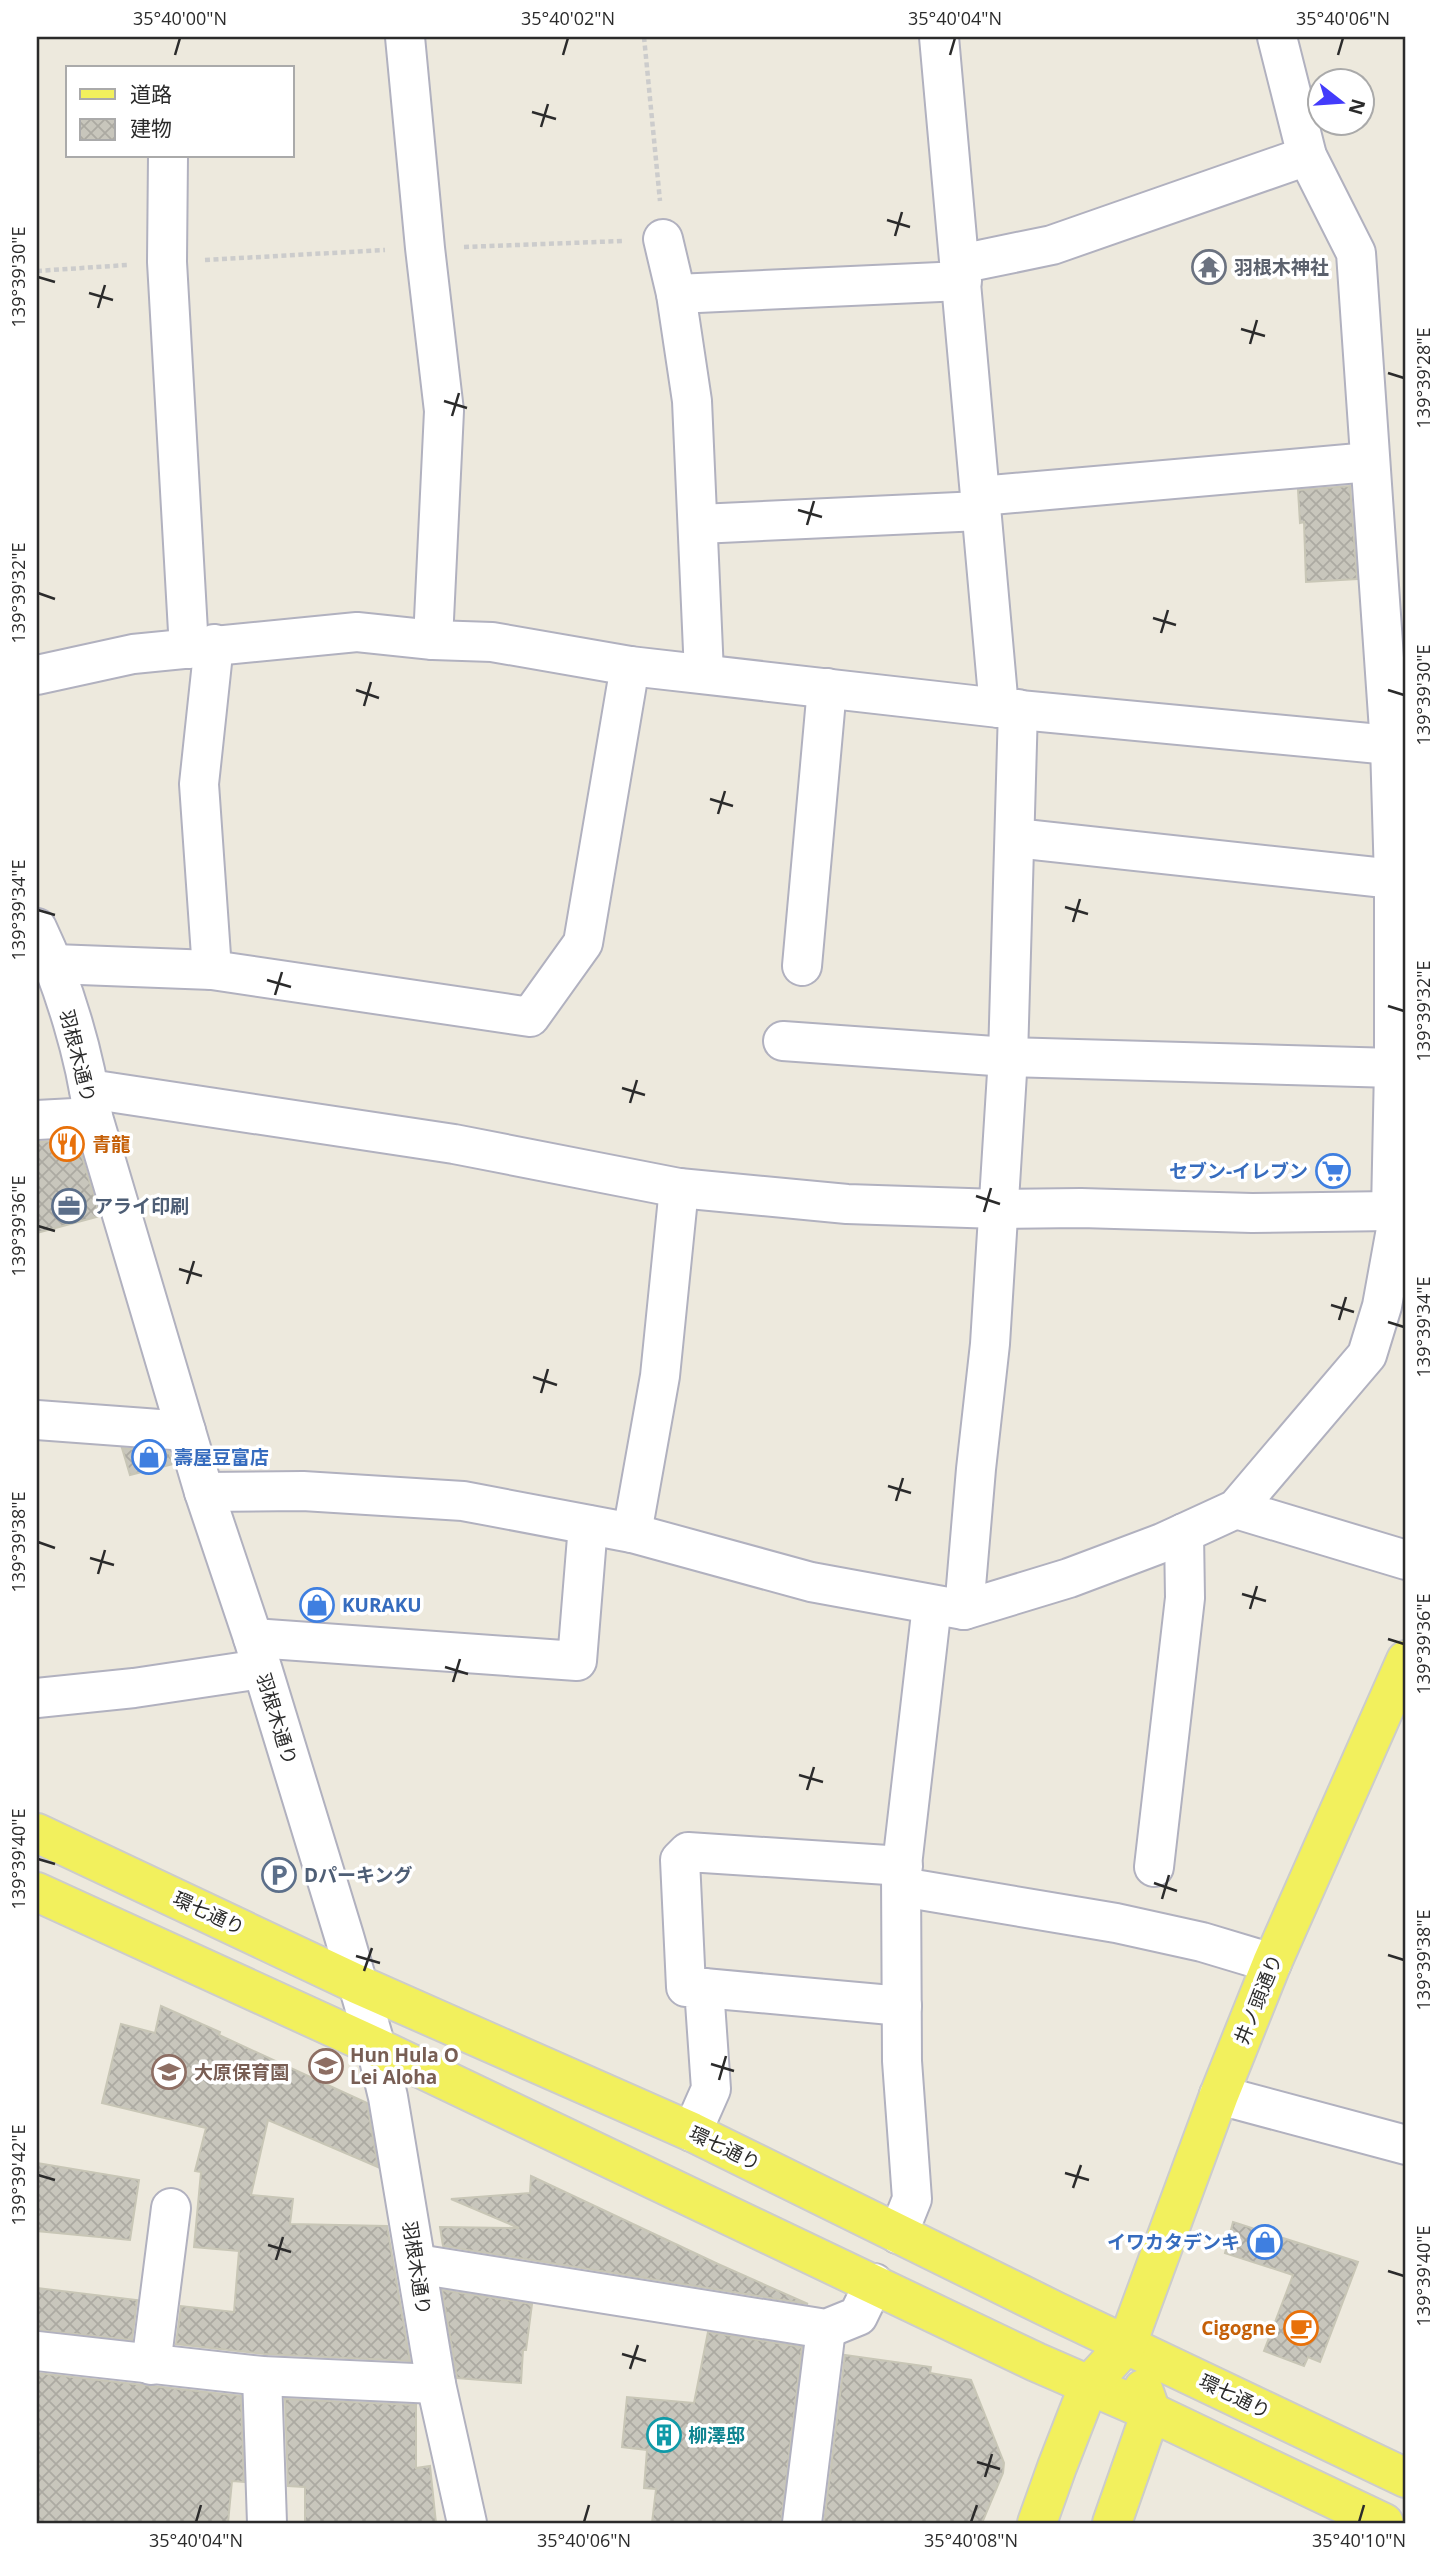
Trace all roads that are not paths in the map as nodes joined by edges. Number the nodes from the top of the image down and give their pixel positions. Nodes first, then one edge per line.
1 (405, 37) edge
2 (939, 37) edge
3 (1278, 37) edge
4 (1307, 156) junction
5 (168, 158) edge
6 (663, 239) road end
7 (961, 273) junction
8 (676, 294) junction
9 (1370, 461) junction
10 (980, 503) junction
11 (699, 524) junction
12 (433, 640) junction
13 (202, 647) junction
14 (630, 666) junction
15 (704, 674) junction
16 (37, 676) edge
17 (827, 688) junction
18 (1008, 708) junction
19 (1390, 745) junction
20 (1015, 838) junction
21 (1394, 879) junction
22 (37, 928) edge
23 (54, 964) junction
24 (802, 966) dead end
25 (212, 970) junction
26 (783, 1041) dead end
27 (1008, 1057) junction
28 (1394, 1068) junction
29 (91, 1103) junction
30 (37, 1120) edge
31 (679, 1188) junction
32 (998, 1209) junction
33 (1398, 1223) edge
34 (37, 1420) edge
35 (186, 1431) junction
36 (204, 1492) junction
37 (1237, 1509) junction
38 (588, 1525) junction
39 (632, 1533) junction
40 (1184, 1533) junction
41 (1406, 1560) edge
42 (948, 1607) junction
43 (257, 1654) junction
44 (1406, 1660) edge
45 (37, 1698) edge
46 (37, 1833) edge
47 (1154, 1867) dead end
48 (902, 1877) junction
49 (37, 1892) edge
50 (1272, 1963) junction
51 (357, 1983) junction
52 (704, 1988) junction
53 (902, 2006) junction
54 (376, 2047) junction
55 (1219, 2095) junction
56 (692, 2132) junction
57 (1406, 2145) edge
58 (172, 2208) dead end
59 (898, 2234) junction
60 (417, 2264) junction
61 (874, 2283) junction
62 (826, 2329) junction
63 (1127, 2344) junction
64 (37, 2351) edge
65 (151, 2365) junction
66 (262, 2376) junction
67 (436, 2384) junction
68 (1089, 2385) junction
69 (1151, 2412) junction
70 (1406, 2478) edge
71 (267, 2523) edge
72 (467, 2523) edge
73 (802, 2523) edge
74 (1037, 2523) edge
75 (1112, 2523) edge
76 (1384, 2523) edge

1 - 12 street
2 - 7 street
3 - 4 street
4 - 7 street
4 - 9 street
5 - 13 street
6 - 8 street
7 - 8 street
7 - 10 street
8 - 11 street
9 - 10 street
9 - 19 street
10 - 11 street
10 - 18 street
11 - 15 street
12 - 13 street
12 - 14 street
13 - 16 street
13 - 25 street
14 - 15 street
14 - 25 street
15 - 17 street
17 - 18 street
17 - 24 street
18 - 19 street
18 - 20 street
19 - 21 street
20 - 21 street
20 - 27 street
21 - 28 street
22 - 23 street, 羽根木通り
23 - 25 street
23 - 29 street, 羽根木通り
26 - 27 street
27 - 28 street
27 - 32 street
28 - 33 street
29 - 30 street
29 - 31 street
29 - 35 street, 羽根木通り
31 - 32 street
31 - 39 street
32 - 33 street
32 - 42 street
33 - 37 street
34 - 35 street
35 - 36 street, 羽根木通り
36 - 38 street
36 - 43 street, 羽根木通り
37 - 40 street
37 - 41 street
38 - 39 street
38 - 43 street
39 - 42 street
40 - 42 street
40 - 47 street
42 - 48 street
43 - 45 street
43 - 51 street, 羽根木通り
44 - 50 main road, 井ノ頭通り
46 - 51 main road, 環七通り
48 - 50 street
48 - 52 street
48 - 53 street
49 - 54 main road
50 - 55 main road, 井ノ頭通り
51 - 54 street, 羽根木通り
51 - 56 main road, 環七通り
52 - 53 street
52 - 56 street
53 - 59 street
54 - 60 street, 羽根木通り
54 - 61 main road
55 - 57 street
55 - 63 main road, 井ノ頭通り
56 - 59 main road, 環七通り
58 - 65 street
59 - 63 main road, 環七通り
60 - 62 street
60 - 67 street, 羽根木通り
61 - 62 street
61 - 68 main road
62 - 73 street
63 - 68 main road, 井ノ頭通り
63 - 69 main road
63 - 70 main road, 環七通り
64 - 65 street
65 - 66 street
66 - 67 street
66 - 71 street
67 - 72 street, 羽根木通り
68 - 69 main road
68 - 74 main road, 井ノ頭通り
69 - 75 main road
69 - 76 main road

